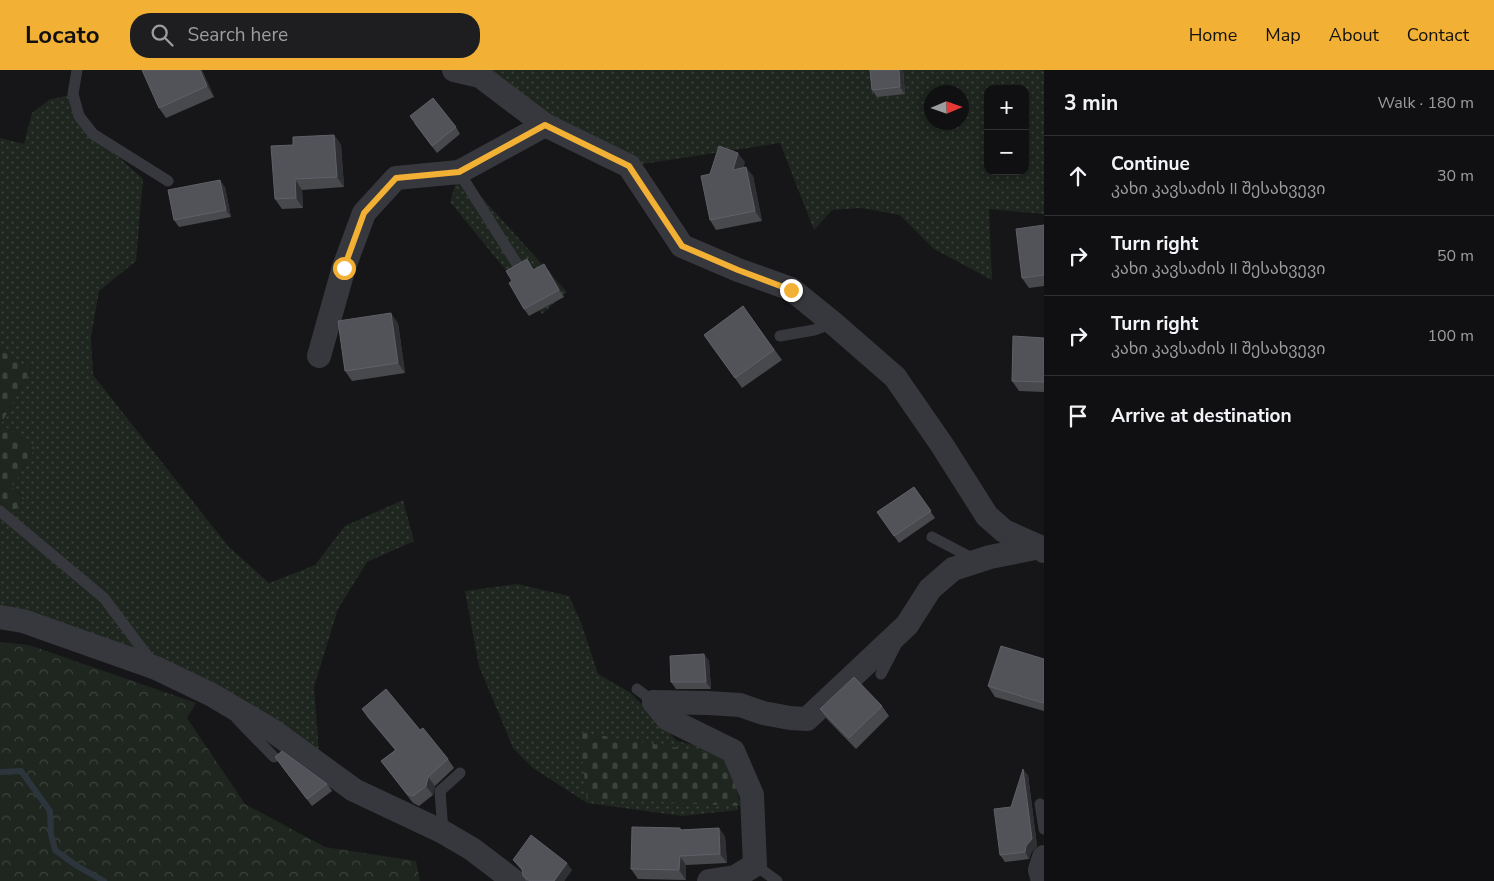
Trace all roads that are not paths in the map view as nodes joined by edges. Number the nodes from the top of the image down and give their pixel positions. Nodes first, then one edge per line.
1 (77, 70) edge
2 (454, 70) edge
3 (491, 73) edge
4 (545, 125) junction
5 (459, 172) junction
6 (168, 181) dead end
7 (516, 264) edge
8 (833, 323) junction
9 (780, 336) dead end
10 (319, 356) dead end
11 (0, 511) edge
12 (932, 537) dead end
13 (1042, 549) edge
14 (978, 561) junction
15 (0, 617) edge
16 (907, 626) junction
17 (156, 668) junction
18 (881, 674) dead end
19 (212, 695) junction
20 (274, 757) edge
21 (460, 772) dead end
22 (1040, 804) dead end
23 (1044, 830) edge
24 (443, 832) junction
25 (1044, 857) edge
26 (756, 865) junction
27 (514, 881) edge
28 (709, 881) edge
29 (777, 881) edge
30 (1043, 881) edge

1 - 6 lane
2 - 3 street
3 - 4 street
4 - 5 street
4 - 8 street
5 - 7 lane
5 - 10 street
8 - 9 lane
8 - 13 street
11 - 17 lane
12 - 14 lane
13 - 14 street
14 - 16 street
15 - 17 street
16 - 18 lane
16 - 26 street
17 - 19 street
19 - 20 lane
19 - 24 street
21 - 24 lane
22 - 23 lane
24 - 27 street
25 - 30 street
26 - 28 street
26 - 29 lane

